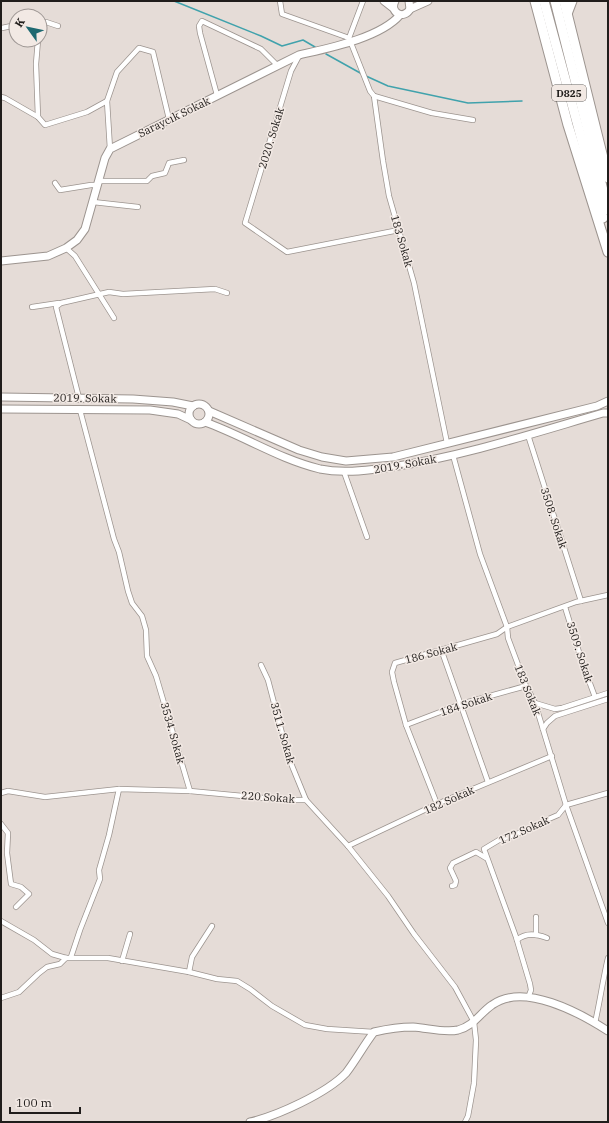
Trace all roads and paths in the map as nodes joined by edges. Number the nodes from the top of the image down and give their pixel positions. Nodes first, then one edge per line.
1 (280, 1) edge
2 (363, 1) edge
3 (384, 1) edge
4 (409, 1) edge
5 (428, 1) edge
6 (535, 1) edge
7 (544, 1) edge
8 (555, 1) edge
9 (564, 1) edge
10 (572, 1) edge
11 (394, 5) edge
12 (410, 9) junction
13 (567, 14) junction
14 (400, 15) junction
15 (48, 23) edge
16 (58, 26) dead end
17 (8, 27) edge
18 (2, 28) dead end
19 (350, 40) junction
20 (37, 48) edge
21 (299, 54) junction
22 (277, 65) junction
23 (217, 95) junction
24 (374, 96) junction
25 (1, 97) edge
26 (106, 102) junction
27 (38, 117) junction
28 (169, 119) junction
29 (473, 120) dead end
30 (110, 149) junction
31 (184, 160) dead end
32 (601, 182) edge
33 (55, 183) dead end
34 (98, 183) junction
35 (93, 202) junction
36 (138, 207) dead end
37 (608, 210) edge
38 (399, 230) junction
39 (605, 236) edge
40 (66, 248) junction
41 (608, 252) edge
42 (608, 259) edge
43 (1, 261) edge
44 (227, 293) dead end
45 (99, 295) junction
46 (61, 303) junction
47 (32, 307) dead end
48 (114, 318) dead end
49 (1, 398) edge
50 (79, 398) junction
51 (608, 401) edge
52 (193, 406) junction
53 (1, 409) edge
54 (80, 410) junction
55 (209, 411) junction
56 (608, 413) edge
57 (191, 420) junction
58 (205, 422) junction
59 (528, 435) junction
60 (447, 443) junction
61 (453, 456) junction
62 (344, 472) junction
63 (367, 537) dead end
64 (608, 595) edge
65 (581, 601) junction
66 (565, 607) junction
67 (506, 627) junction
68 (441, 650) junction
69 (261, 665) dead end
70 (526, 686) junction
71 (608, 693) edge
72 (595, 697) junction
73 (608, 699) edge
74 (460, 704) junction
75 (535, 704) junction
76 (406, 725) junction
77 (543, 729) junction
78 (552, 756) junction
79 (488, 782) junction
80 (119, 789) junction
81 (190, 791) junction
82 (1, 793) edge
83 (608, 793) edge
84 (306, 800) junction
85 (437, 804) junction
86 (566, 805) junction
87 (1, 824) edge
88 (348, 846) junction
89 (487, 859) junction
90 (452, 886) dead end
91 (16, 907) dead end
92 (536, 917) dead end
93 (1, 921) edge
94 (608, 923) edge
95 (212, 926) dead end
96 (130, 934) dead end
97 (536, 935) junction
98 (547, 938) dead end
99 (517, 940) junction
100 (69, 958) junction
101 (608, 958) edge
102 (122, 961) junction
103 (189, 972) junction
104 (1, 998) edge
105 (528, 998) junction
106 (474, 1022) junction
107 (595, 1022) junction
108 (608, 1030) edge
109 (374, 1032) junction
110 (250, 1122) edge
111 (464, 1122) edge

1 - 19 street
2 - 19 street
3 - 11 street
4 - 12 street
5 - 12 street, Saraycık Sokak
6 - 39 highway
7 - 32 highway, D825
8 - 32 highway, D825
9 - 13 highway
10 - 13 highway
11 - 14 street
12 - 14 street, Saraycık Sokak
13 - 32 highway
14 - 19 street, Saraycık Sokak
15 - 16 street
17 - 18 street
19 - 21 street, Saraycık Sokak
19 - 24 street, 183 Sokak
20 - 27 street
21 - 22 street, Saraycık Sokak
21 - 38 street, 2020. Sokak
22 - 23 street, Saraycık Sokak
22 - 23 street
23 - 28 street, Saraycık Sokak
24 - 29 street
24 - 38 street, 183 Sokak
25 - 27 street
26 - 27 street
26 - 28 street
26 - 30 street
28 - 30 street, Saraycık Sokak
30 - 34 street
31 - 34 street
32 - 37 highway, D825
32 - 39 highway, D825
33 - 34 street
34 - 35 street
35 - 36 street
35 - 40 street
38 - 60 street, 183 Sokak
39 - 41 highway
39 - 42 highway
40 - 43 street
40 - 45 street
44 - 45 street
45 - 46 street
45 - 48 street
46 - 47 street
46 - 50 street
49 - 50 street, 2019. Sokak
50 - 52 street, 2019. Sokak
51 - 60 street, 2019. Sokak
52 - 55 street, 2019. Sokak
52 - 57 street
53 - 54 street, 2019. Sokak
54 - 57 street, 2019. Sokak
54 - 81 street, 3534. Sokak
55 - 58 street
55 - 60 street, 2019. Sokak
56 - 59 street, 2019. Sokak
57 - 58 street, 2019. Sokak
58 - 62 street, 2019. Sokak
59 - 61 street, 2019. Sokak
59 - 65 street, 3508. Sokak
61 - 62 street, 2019. Sokak
61 - 67 street, 183 Sokak
62 - 63 street
64 - 65 street, 186 Sokak
65 - 66 street, 186 Sokak
66 - 67 street, 186 Sokak
66 - 72 street, 3509. Sokak
67 - 68 street, 186 Sokak
67 - 70 street, 183 Sokak
68 - 74 street
68 - 76 street, 186 Sokak
69 - 84 street, 3511. Sokak
70 - 74 street, 184 Sokak
70 - 75 street, 183 Sokak
71 - 72 street
72 - 75 street
73 - 77 street
74 - 76 street, 184 Sokak
74 - 79 street
75 - 77 street, 183 Sokak
76 - 85 street, 186 Sokak
77 - 78 street, 183 Sokak
78 - 79 street, 182 Sokak
78 - 86 street, 183 Sokak
79 - 85 street, 182 Sokak
80 - 81 street, 220 Sokak
80 - 82 street, 220 Sokak
80 - 100 street
81 - 84 street, 220 Sokak
83 - 86 street, 172 Sokak
84 - 88 street, 220 Sokak
85 - 88 street, 182 Sokak
86 - 89 street, 172 Sokak
86 - 94 street, 183 Sokak
87 - 91 street
88 - 106 street, 220 Sokak
89 - 90 street
89 - 99 street
92 - 97 street
93 - 100 street
95 - 103 street
96 - 102 street
97 - 98 street
97 - 99 street
99 - 105 street
100 - 102 street
100 - 104 street
101 - 107 street
102 - 103 street
103 - 109 street
105 - 106 street
105 - 107 street
106 - 109 street
106 - 111 street
107 - 108 street
109 - 110 street

